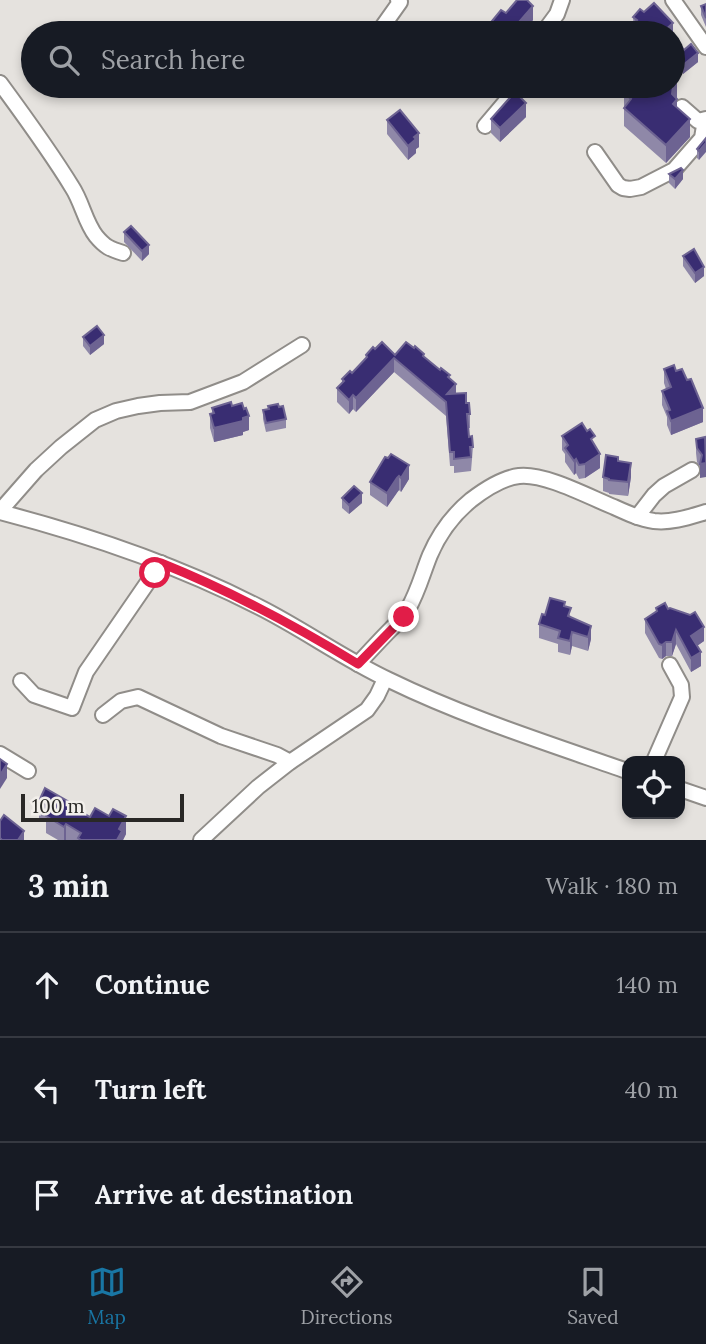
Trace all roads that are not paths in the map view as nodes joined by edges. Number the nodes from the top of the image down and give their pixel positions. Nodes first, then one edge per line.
1 (398, 0) edge
2 (562, 0) edge
3 (673, 0) edge
4 (387, 21) edge
5 (552, 21) edge
6 (706, 47) edge
7 (0, 83) edge
8 (508, 98) edge
9 (682, 107) dead end
10 (706, 119) edge
11 (485, 126) dead end
12 (595, 152) dead end
13 (123, 253) dead end
14 (302, 345) dead end
15 (692, 470) dead end
16 (0, 511) edge
17 (706, 512) edge
18 (637, 517) junction
19 (161, 563) junction
20 (358, 664) junction
21 (670, 665) dead end
22 (385, 679) junction
23 (20, 681) dead end
24 (103, 715) dead end
25 (0, 754) edge
26 (656, 756) edge
27 (290, 762) junction
28 (622, 769) edge
29 (28, 771) dead end
30 (685, 791) edge
31 (706, 798) edge
32 (201, 840) edge

1 - 4 street
2 - 5 street
3 - 6 street
7 - 13 street
8 - 11 street
9 - 10 street
10 - 12 street
14 - 16 street
15 - 18 street
16 - 19 street
17 - 18 street
18 - 20 street
19 - 20 street
19 - 23 street
20 - 22 street
21 - 26 street
22 - 27 street
22 - 28 street
24 - 27 street
25 - 29 street
27 - 32 street
30 - 31 street

